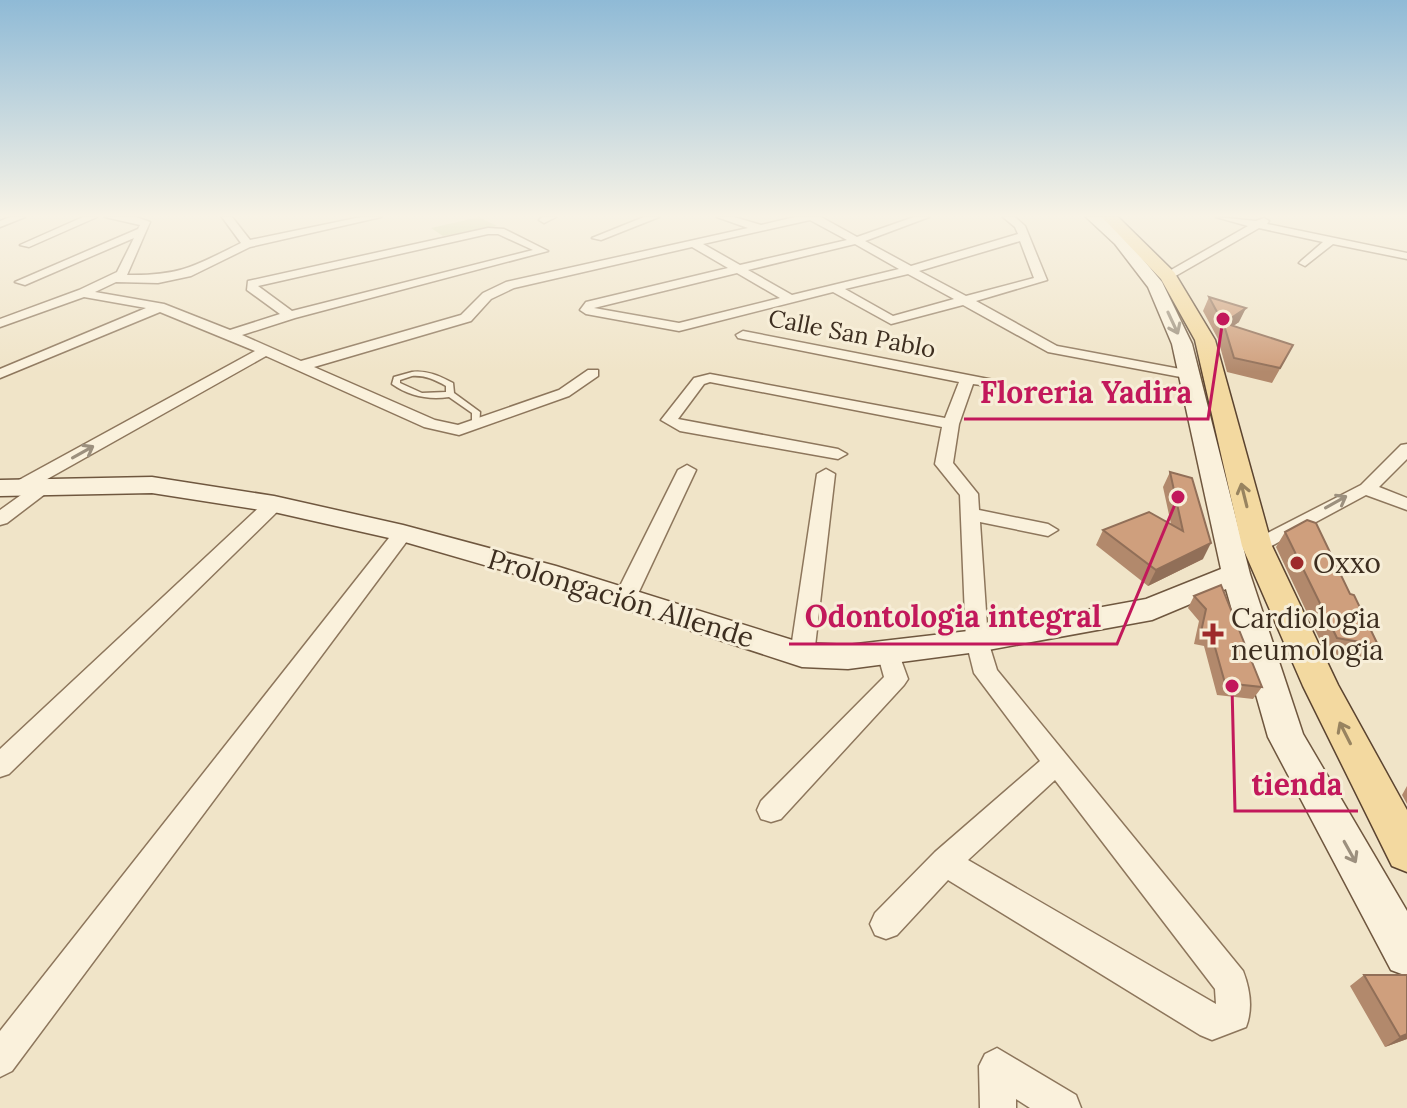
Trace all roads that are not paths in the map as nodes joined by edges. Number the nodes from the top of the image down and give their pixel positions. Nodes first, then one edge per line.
1 (52, 269) edge
2 (121, 269) edge
3 (198, 269) edge
4 (321, 269) edge
5 (473, 269) edge
6 (581, 269) edge
7 (731, 269) edge
8 (735, 269) edge
9 (908, 269) joint
10 (1037, 269) edge
11 (1142, 269) edge
12 (1161, 269) edge
13 (1181, 269) edge
14 (118, 276) junction
15 (1168, 276) junction
16 (21, 282) dead end
17 (832, 287) junction
18 (83, 293) junction
19 (788, 298) junction
20 (962, 300) junction
21 (160, 307) junction
22 (290, 315) junction
23 (0, 323) edge
24 (230, 335) junction
25 (743, 335) dead end
26 (265, 351) junction
27 (298, 367) junction
28 (593, 373) dead end
29 (0, 374) edge
30 (1191, 375) junction
31 (967, 379) junction
32 (999, 385) dead end
33 (450, 394) junction
34 (476, 424) junction
35 (951, 424) junction
36 (1407, 449) edge
37 (838, 454) dead end
38 (687, 470) dead end
39 (826, 474) dead end
40 (19, 488) edge
41 (1367, 489) junction
42 (274, 504) junction
43 (1407, 504) edge
44 (970, 514) junction
45 (0, 519) edge
46 (1048, 530) dead end
47 (403, 533) junction
48 (1246, 560) junction
49 (625, 598) junction
50 (977, 641) junction
51 (888, 652) junction
52 (802, 655) junction
53 (1057, 762) junction
54 (0, 766) edge
55 (771, 810) dead end
56 (1407, 852) edge
57 (945, 862) junction
58 (886, 924) dead end
59 (1407, 954) edge
60 (0, 1059) edge
61 (998, 1108) edge
62 (1063, 1108) edge

1 - 16 street
2 - 14 street
3 - 14 street
4 - 22 street
5 - 22 street
6 - 27 street
7 - 19 street
8 - 19 street
9 - 17 street
9 - 20 street
10 - 20 street
11 -> 30 main road
12 - 15 main road
13 - 15 street
14 - 18 street
48 -> 15 main road
17 - 19 street
17 - 20 street
18 - 21 street
18 - 23 street
20 - 30 street
21 - 24 street
21 - 29 street
22 - 24 street
24 - 26 street
25 - 31 street, Calle San Pablo
26 - 27 street
40 -> 26 street
27 - 34 street
28 - 34 street
30 - 48 main road
31 - 32 street, Calle San Pablo
31 - 35 street
33 - 33 lane
33 - 34 lane
35 - 37 street
35 - 44 street
36 - 41 street
38 - 49 street
39 - 52 street
40 - 42 main road, Prolongación Allende
40 - 45 street
41 - 43 street
48 -> 41 street
42 - 47 main road, Prolongación Allende
42 - 54 street
44 - 46 street
44 - 50 street
47 - 49 main road, Prolongación Allende
47 - 60 street
48 - 50 main road, Prolongación Allende
56 -> 48 main road
48 -> 59 main road
49 - 52 main road, Prolongación Allende
50 - 51 main road, Prolongación Allende
50 - 53 street
51 - 52 main road, Prolongación Allende
51 - 55 street
53 - 57 street
53 - 57 street
57 - 58 street
61 - 62 street

